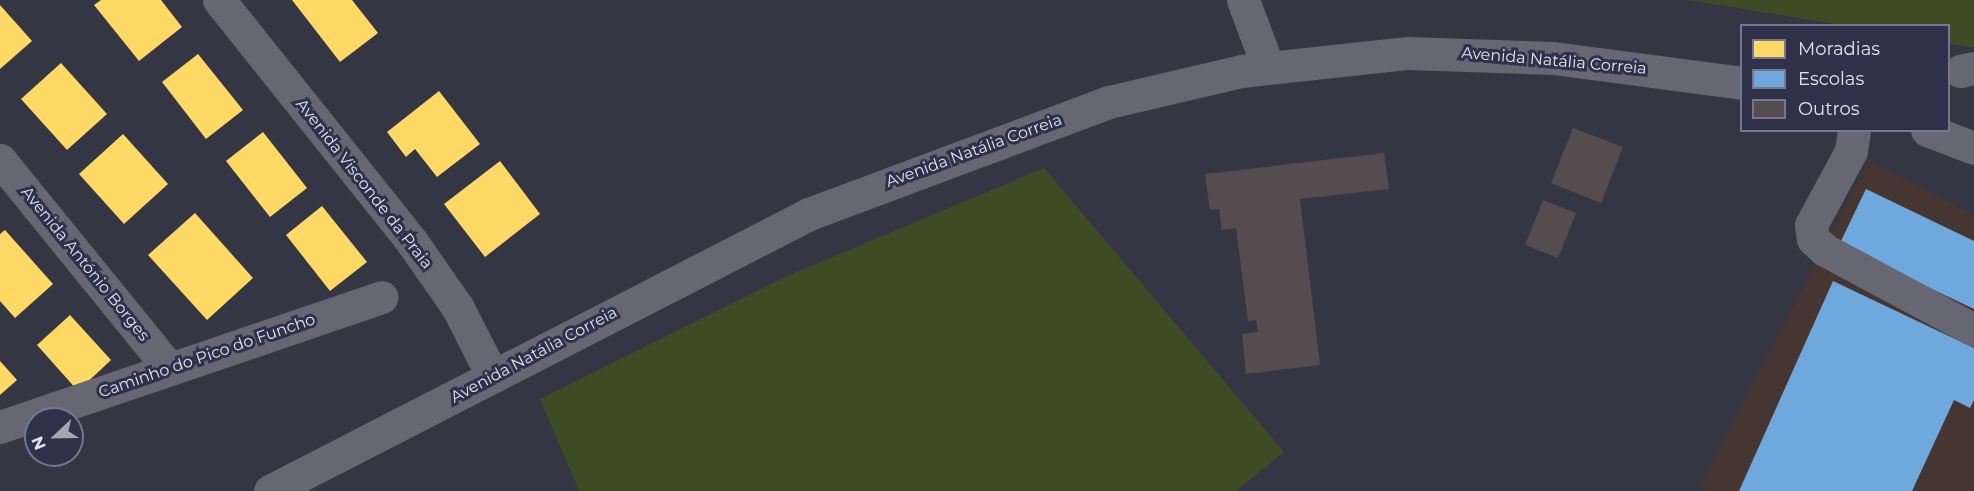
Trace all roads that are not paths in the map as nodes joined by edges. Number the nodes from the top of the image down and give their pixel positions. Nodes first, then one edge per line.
1 (219, 0) edge
2 (1242, 0) edge
3 (1268, 67) junction
4 (1740, 83) edge
5 (1854, 132) edge
6 (1932, 132) edge
7 (1974, 148) edge
8 (0, 160) edge
9 (381, 297) dead end
10 (1974, 330) edge
11 (170, 368) junction
12 (493, 377) junction
13 (0, 427) edge
14 (270, 491) edge

1 - 12 street, Avenida Visconde da Praia
2 - 3 street
3 - 4 street, Avenida Natália Correia
3 - 12 street, Avenida Natália Correia
5 - 10 street
6 - 7 street
8 - 11 street, Avenida António Borges
9 - 11 street, Caminho do Pico do Funcho
11 - 13 street, Caminho do Pico do Funcho
12 - 14 street, Avenida Natália Correia

